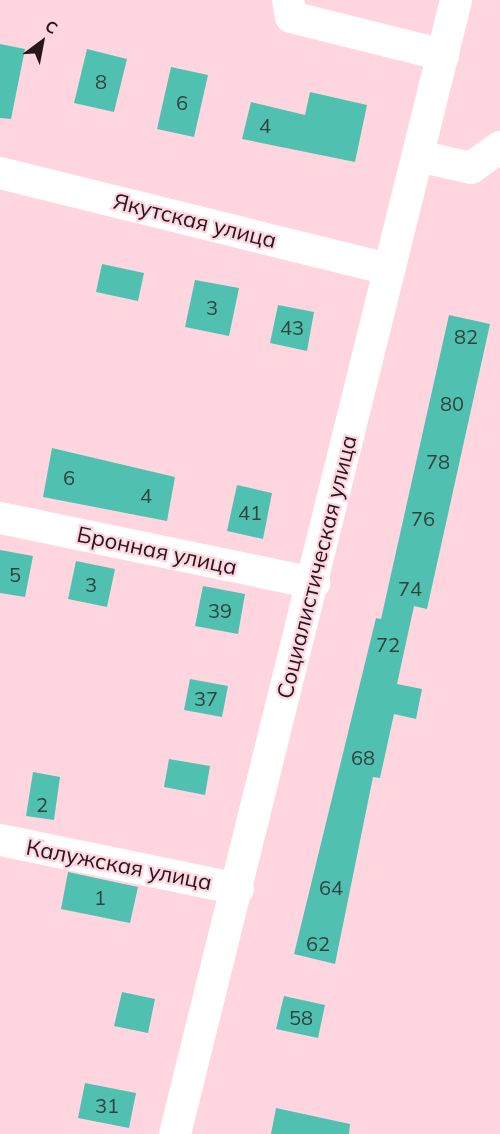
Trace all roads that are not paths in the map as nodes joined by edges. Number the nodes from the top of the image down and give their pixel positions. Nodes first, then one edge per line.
1 (288, 0) edge
2 (456, 0) edge
3 (443, 55) junction
4 (500, 147) edge
5 (418, 156) junction
6 (0, 173) edge
7 (389, 269) junction
8 (0, 518) edge
9 (314, 583) junction
10 (0, 840) edge
11 (238, 889) junction
12 (175, 1134) edge

1 - 3 street
2 - 3 street, Социалистическая улица
3 - 5 street, Социалистическая улица
4 - 5 street
5 - 7 street, Социалистическая улица
6 - 7 street, Якутская улица
7 - 9 street, Социалистическая улица
8 - 9 street, Бронная улица
9 - 11 street, Социалистическая улица
10 - 11 street, Калужская улица
11 - 12 street, Социалистическая улица

